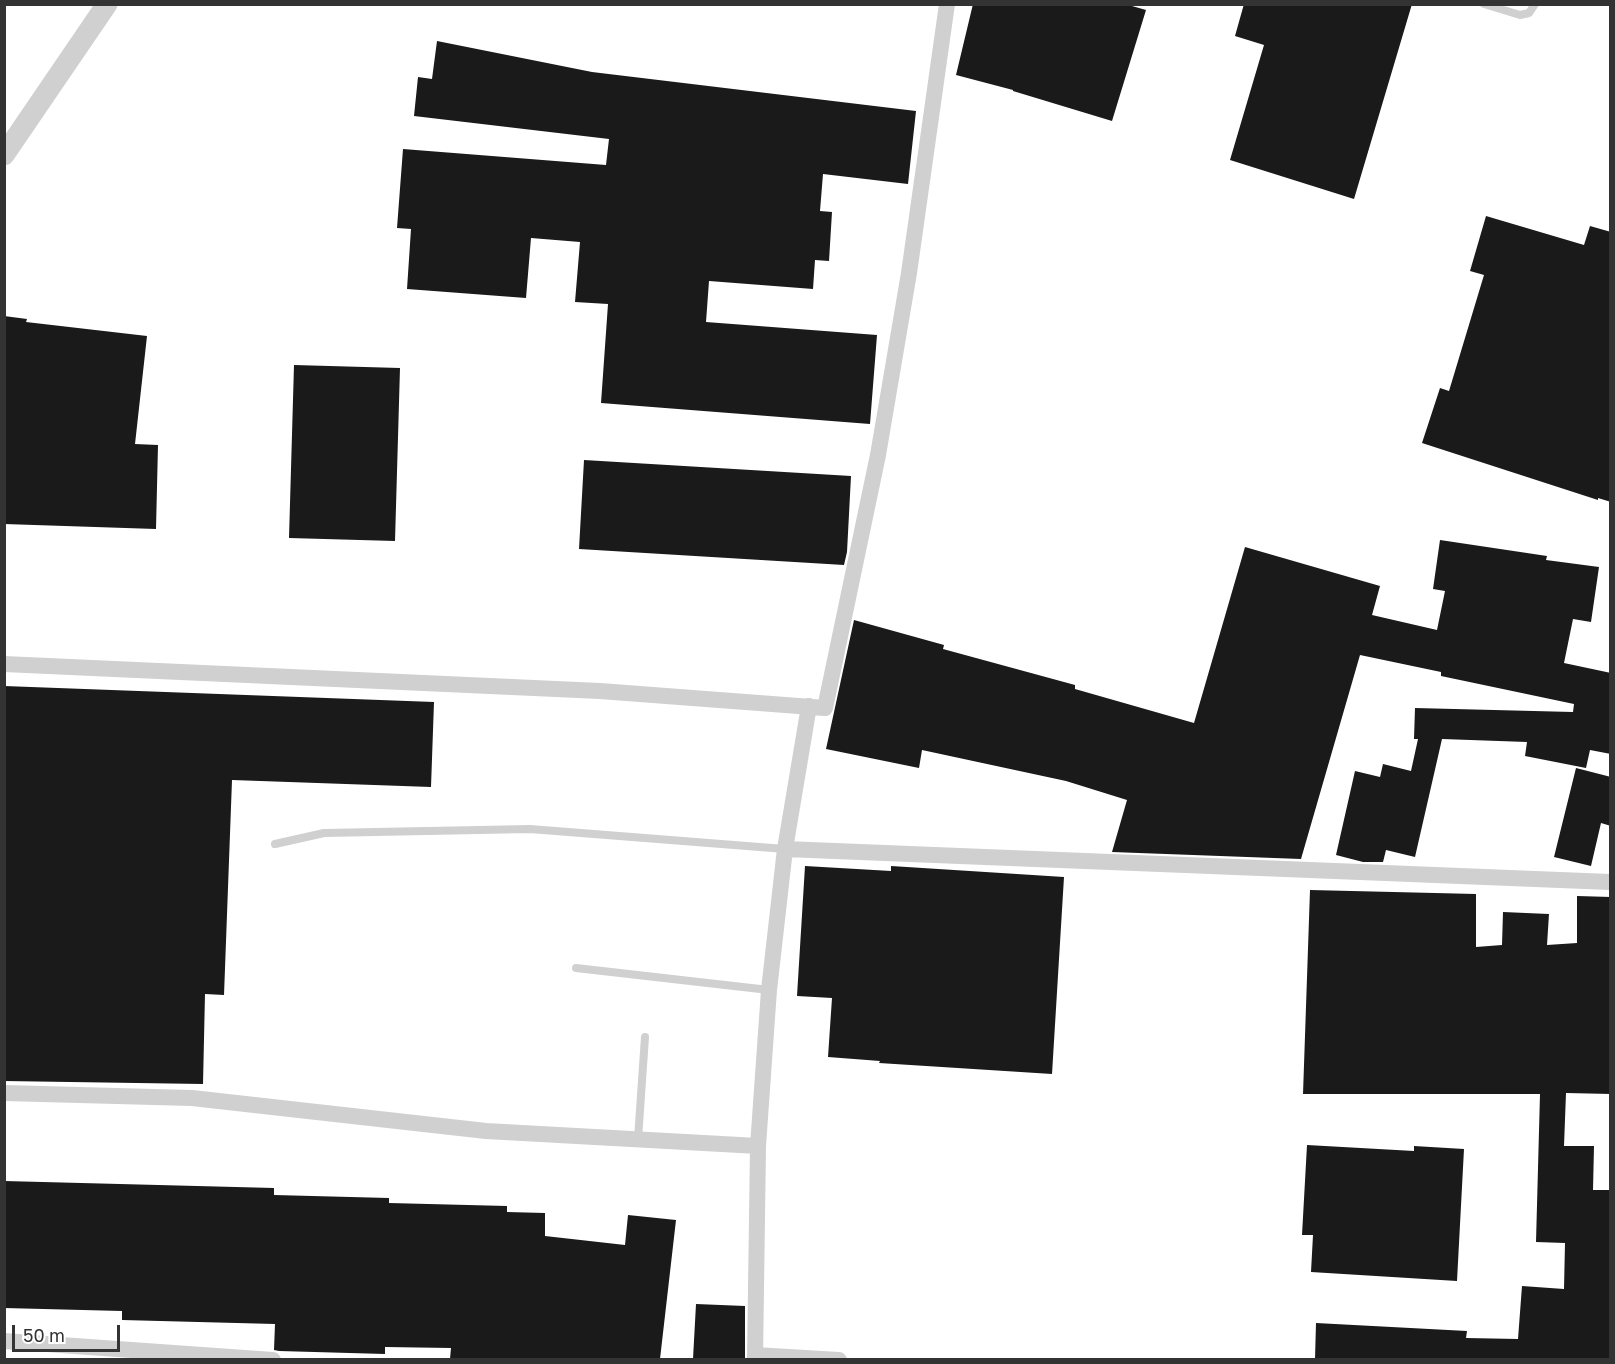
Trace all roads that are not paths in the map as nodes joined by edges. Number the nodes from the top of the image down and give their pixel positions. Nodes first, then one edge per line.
1 (107, 4) edge
2 (947, 4) edge
3 (1484, 4) edge
4 (1535, 4) edge
5 (4, 155) edge
6 (4, 664) edge
7 (809, 706) junction
8 (275, 844) dead end
9 (785, 849) junction
10 (1611, 882) edge
11 (576, 968) dead end
12 (769, 990) junction
13 (645, 1037) dead end
14 (4, 1093) edge
15 (638, 1139) junction
16 (758, 1146) junction
17 (4, 1341) edge
18 (755, 1357) edge
19 (273, 1359) edge
20 (839, 1359) edge

1 - 5 street
2 - 7 street
3 - 4 lane
6 - 7 street
7 - 9 street
8 - 9 lane
9 - 10 street
9 - 12 street
11 - 12 lane
12 - 16 street
13 - 15 lane
14 - 15 street
15 - 16 street
16 - 18 street
17 - 19 street
18 - 20 street

